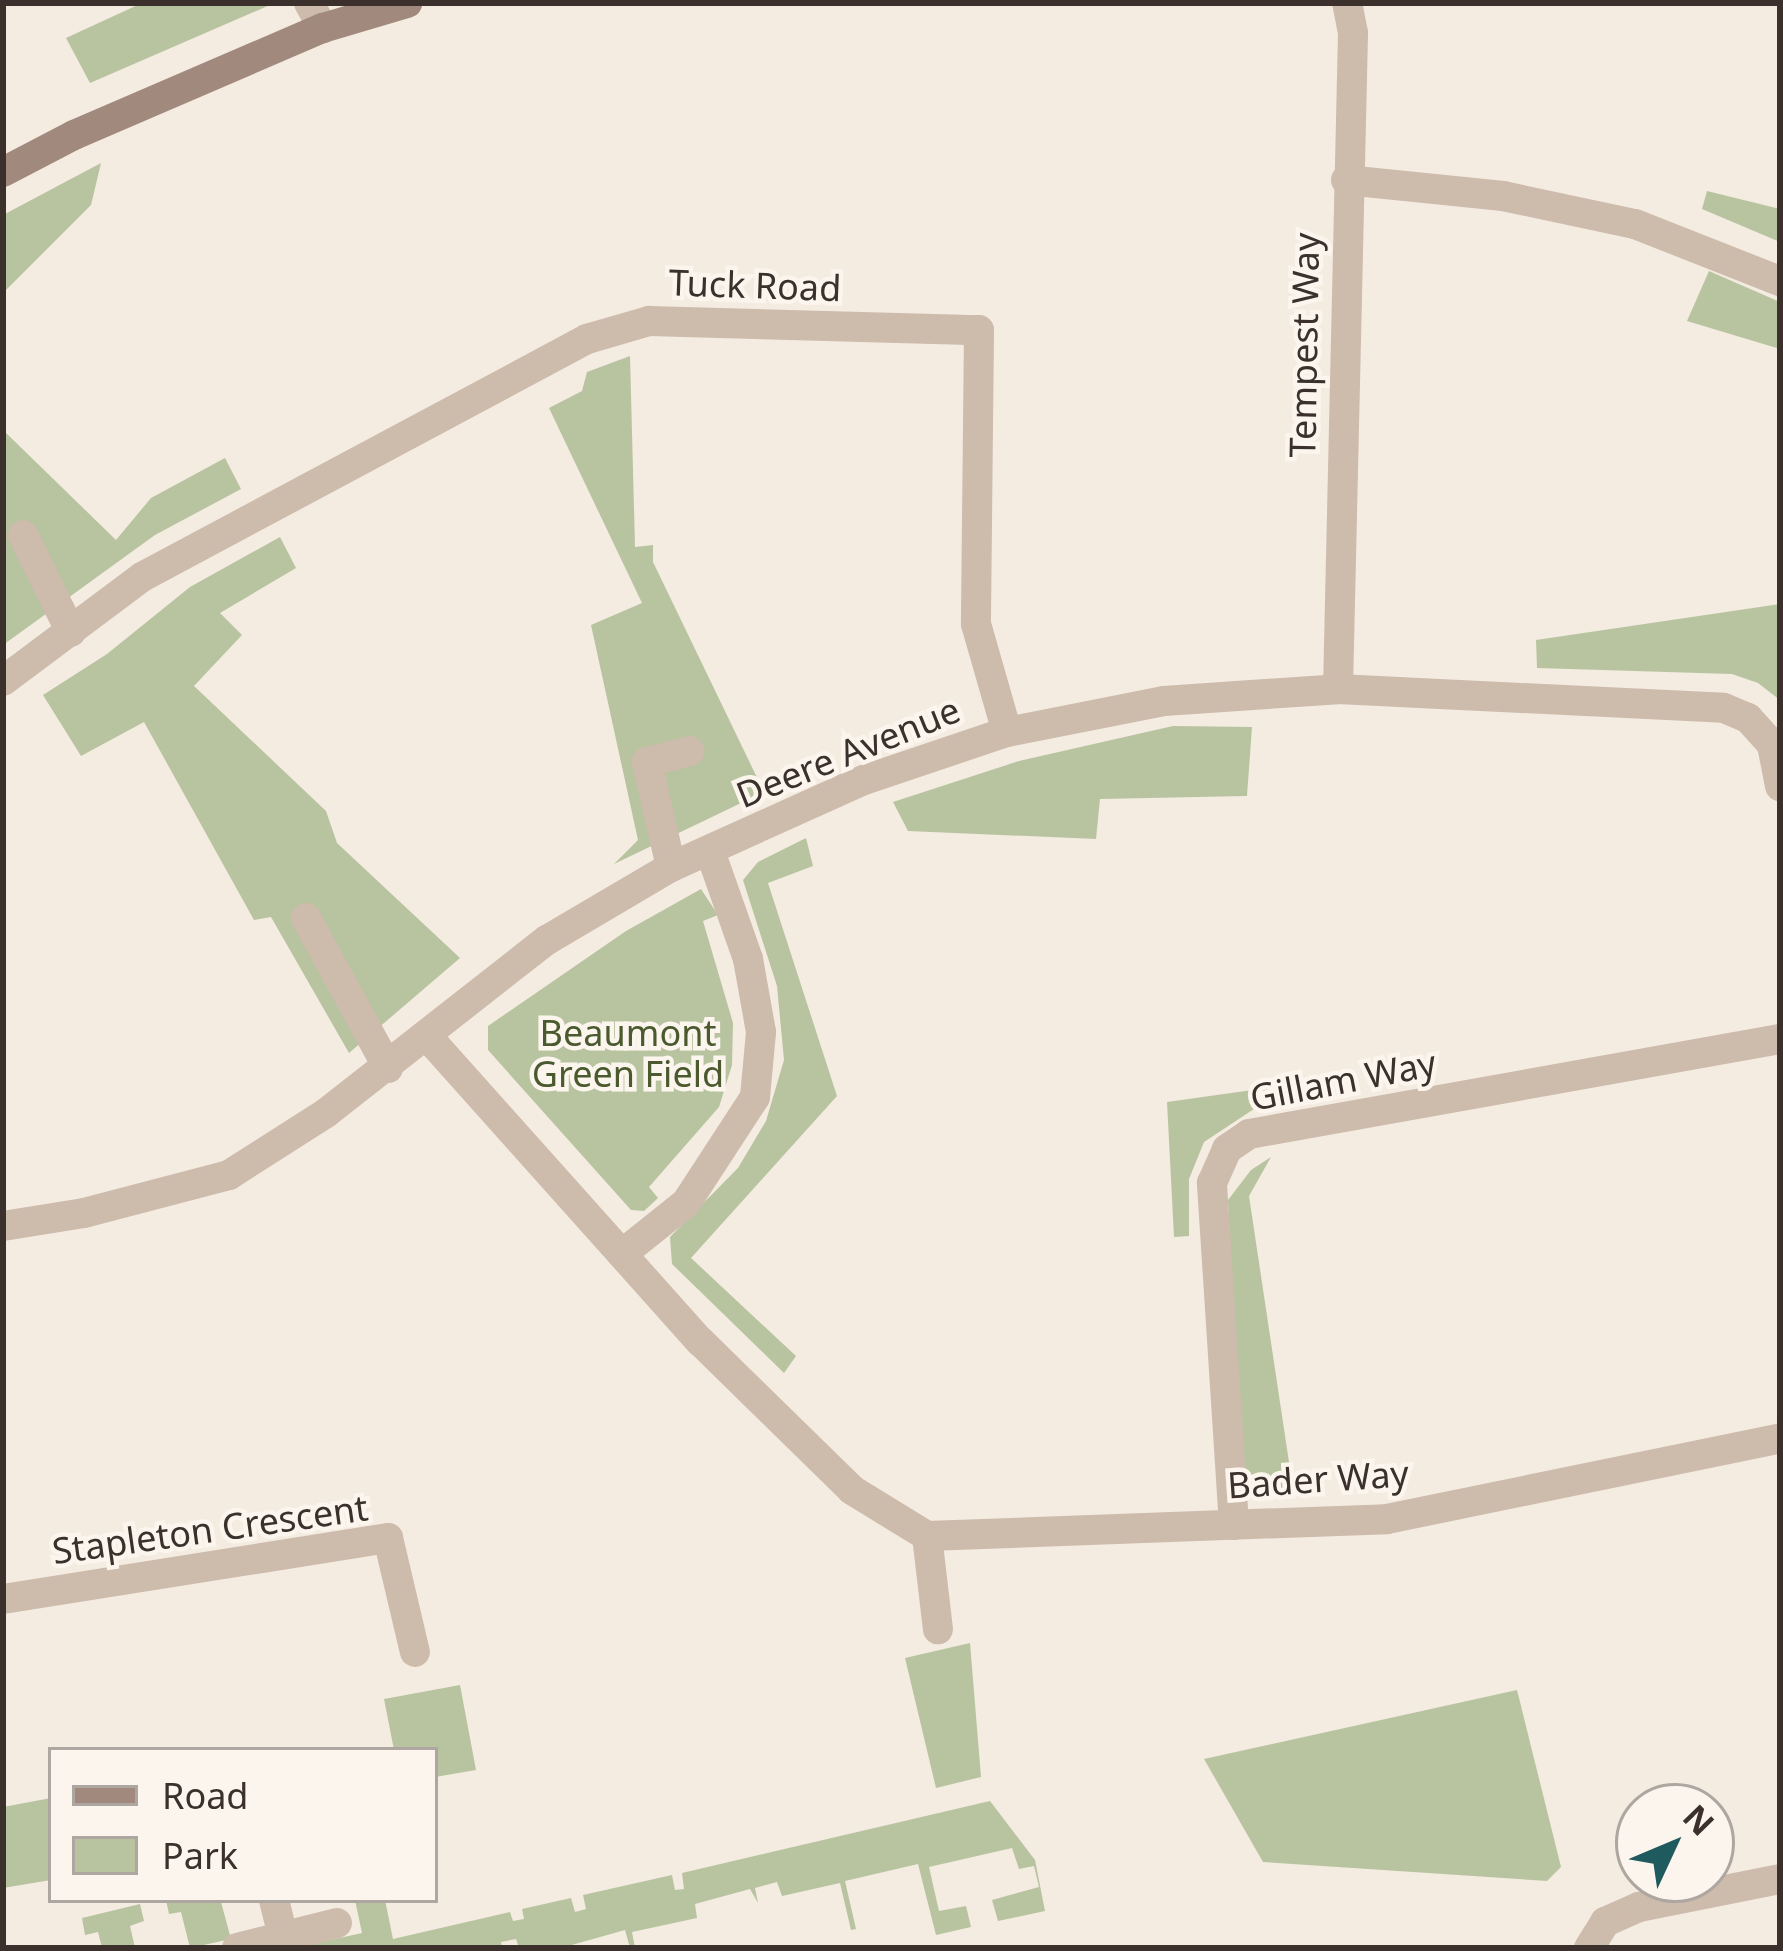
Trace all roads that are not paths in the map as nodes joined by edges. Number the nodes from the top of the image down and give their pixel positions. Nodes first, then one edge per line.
1 (407, 3) edge
2 (1347, 3) edge
3 (316, 15) edge
4 (3, 172) edge
5 (1346, 180) junction
6 (1780, 281) edge
7 (23, 535) dead end
8 (70, 632) junction
9 (3, 681) edge
10 (1337, 689) junction
11 (1006, 732) junction
12 (691, 751) dead end
13 (1780, 786) edge
14 (710, 851) junction
15 (670, 867) junction
16 (306, 917) dead end
17 (426, 1035) junction
18 (1780, 1039) edge
19 (388, 1068) junction
20 (3, 1226) edge
21 (622, 1254) junction
22 (1780, 1438) edge
23 (1234, 1526) junction
24 (927, 1536) junction
25 (3, 1599) edge
26 (938, 1629) dead end
27 (415, 1652) dead end
28 (1780, 1879) edge
29 (275, 1903) edge
30 (337, 1922) dead end
31 (283, 1936) junction
32 (236, 1948) edge
33 (1588, 1948) edge

1 - 3 street
2 - 5 street, Tempest Way
3 - 4 street
5 - 6 street
5 - 10 street, Tempest Way
7 - 8 street
8 - 9 street, Tuck Road
8 - 11 street, Tuck Road
10 - 11 street, Deere Avenue
10 - 13 street, Deere Avenue
11 - 14 street, Deere Avenue
12 - 15 street
14 - 15 street, Deere Avenue
14 - 21 street
15 - 17 street, Deere Avenue
16 - 19 street
17 - 19 street, Deere Avenue
17 - 21 street
18 - 23 street, Gillam Way
19 - 20 street, Deere Avenue
21 - 24 street
22 - 23 street, Bader Way
23 - 24 street, Bader Way
24 - 26 street
25 - 27 street, Stapleton Crescent
28 - 33 street
29 - 31 street
30 - 31 street
31 - 32 street

